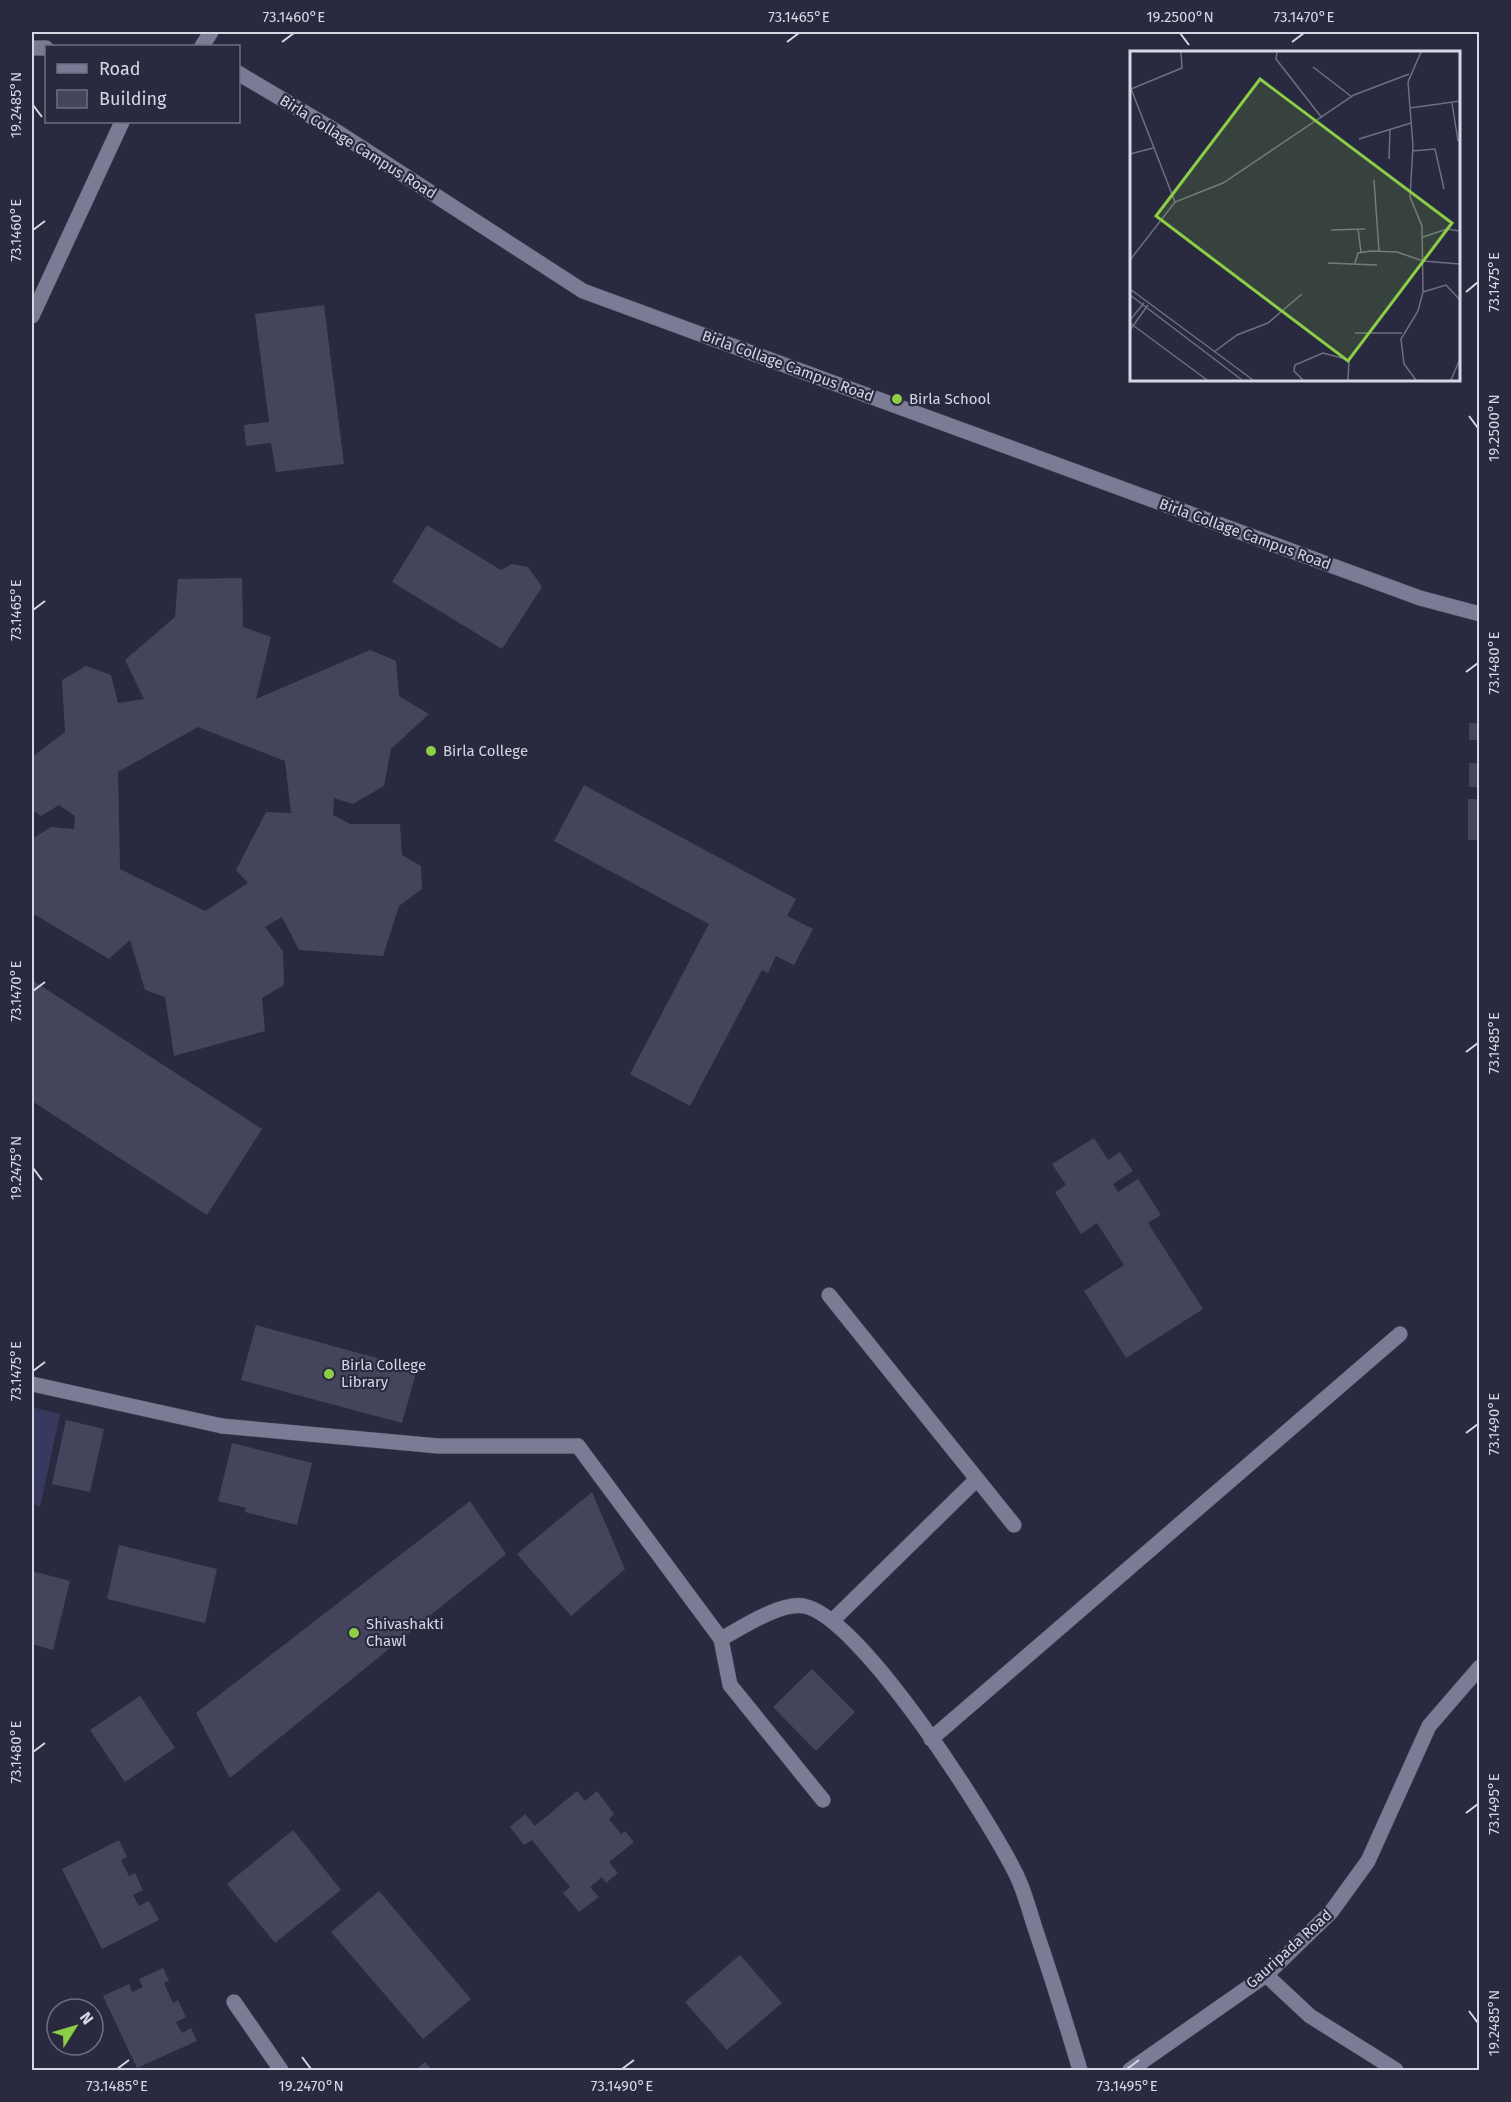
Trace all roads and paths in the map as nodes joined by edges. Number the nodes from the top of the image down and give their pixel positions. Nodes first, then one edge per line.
1 (211, 32) edge
2 (203, 45) edge
3 (240, 74) edge
4 (122, 123) edge
5 (32, 316) edge
6 (1479, 614) edge
7 (829, 1295) dead end
8 (1400, 1334) dead end
9 (32, 1384) edge
10 (977, 1479) junction
11 (1014, 1525) dead end
12 (833, 1620) junction
13 (721, 1639) junction
14 (1479, 1667) edge
15 (931, 1739) junction
16 (823, 1800) dead end
17 (1266, 1975) junction
18 (234, 2002) dead end
19 (281, 2070) edge
20 (1080, 2070) edge
21 (1130, 2070) edge
22 (1396, 2070) edge

1 - 2 street
3 - 6 street, Birla Collage Campus Road
4 - 5 street
7 - 10 street
8 - 15 street
9 - 13 street
10 - 11 street
10 - 12 street
12 - 13 street
12 - 15 street
13 - 16 street
14 - 17 street, Gauripada Road
15 - 20 street
17 - 21 street, Gauripada Road
17 - 22 street
18 - 19 street

